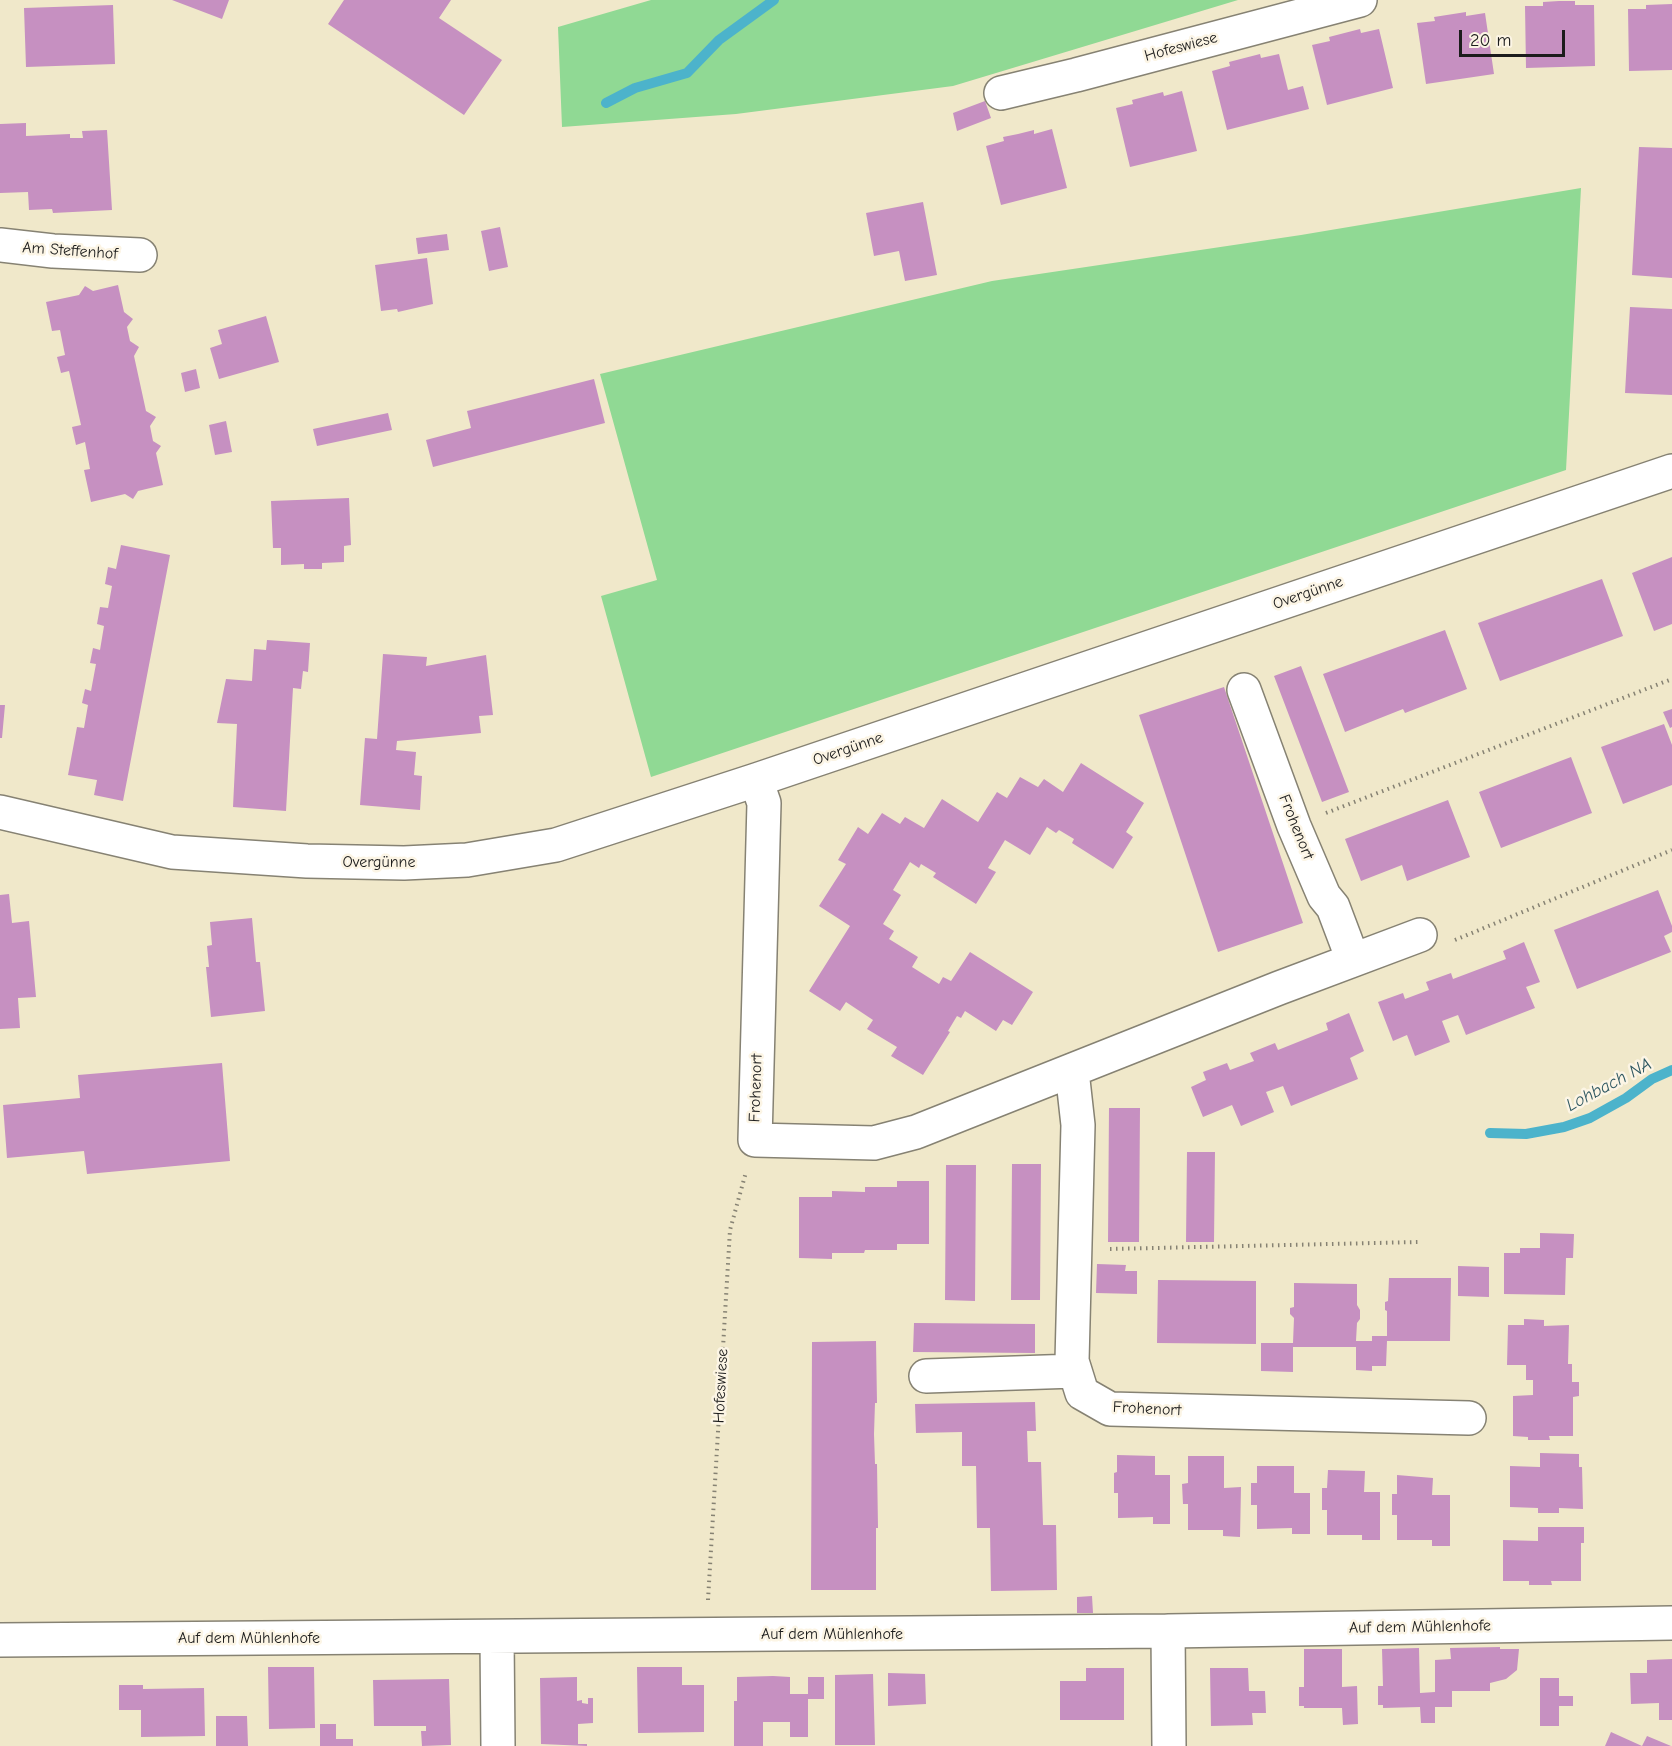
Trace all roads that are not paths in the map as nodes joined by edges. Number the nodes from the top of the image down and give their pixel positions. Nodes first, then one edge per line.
1 (1360, 0) edge
2 (1001, 93) dead end
3 (0, 245) edge
4 (140, 255) dead end
5 (1672, 471) edge
6 (1244, 690) dead end
7 (756, 780) junction
8 (0, 812) edge
9 (1420, 936) road end
10 (1353, 960) junction
11 (1072, 1071) junction
12 (1075, 1371) junction
13 (926, 1376) dead end
14 (1468, 1418) dead end
15 (1672, 1623) edge
16 (1168, 1631) junction
17 (497, 1637) junction
18 (0, 1640) edge
19 (498, 1746) edge
20 (1169, 1746) edge

1 - 2 street, Hofeswiese
3 - 4 street, Am Steffenhof
5 - 7 street, Overgünne
6 - 10 street, Frohenort
7 - 8 street, Overgünne
7 - 11 street, Frohenort
9 - 10 street, Frohenort
10 - 11 street, Frohenort
11 - 12 street, Frohenort
12 - 13 street
12 - 14 street, Frohenort
15 - 16 street, Auf dem Mühlenhofe
16 - 17 street, Auf dem Mühlenhofe
16 - 20 street
17 - 18 street, Auf dem Mühlenhofe
17 - 19 street

